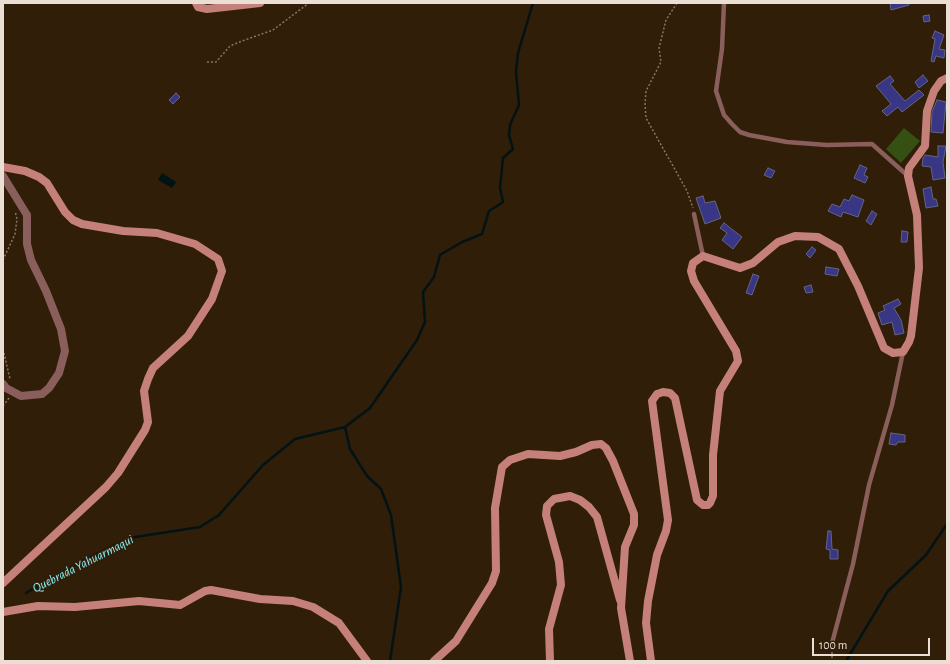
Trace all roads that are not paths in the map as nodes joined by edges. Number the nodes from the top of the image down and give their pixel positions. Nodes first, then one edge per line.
1 (196, 3) edge
2 (260, 3) edge
3 (724, 3) edge
4 (947, 78) edge
5 (3, 167) edge
6 (3, 176) edge
7 (908, 176) junction
8 (694, 214) road end
9 (703, 256) junction
10 (903, 352) junction
11 (3, 384) edge
12 (3, 583) edge
13 (621, 608) junction
14 (3, 612) edge
15 (831, 646) dead end
16 (367, 661) edge
17 (434, 661) edge
18 (550, 661) edge
19 (630, 661) edge
20 (651, 661) edge

1 - 2 street
3 - 7 lane
4 - 7 street
5 - 12 street
6 - 11 street
7 - 10 street
8 - 9 lane
9 - 10 street
9 - 20 street
10 - 15 lane
13 - 17 street
13 - 18 street
13 - 19 street
14 - 16 street

